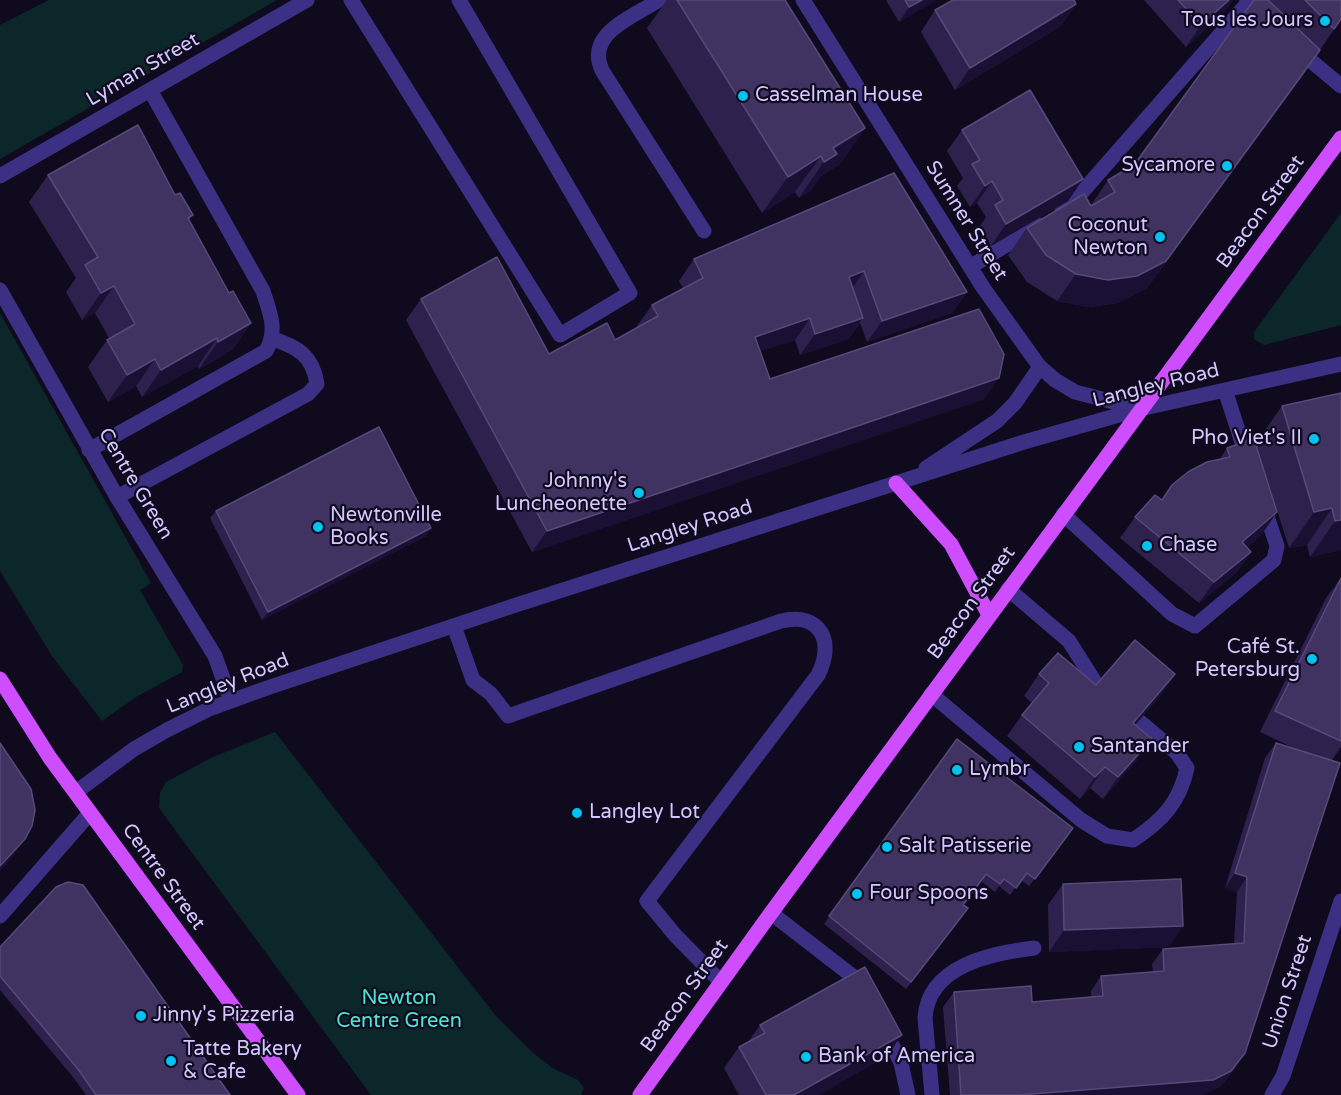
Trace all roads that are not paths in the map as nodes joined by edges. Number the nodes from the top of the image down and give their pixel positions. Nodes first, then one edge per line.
1 (307, 0) edge
2 (351, 0) edge
3 (459, 0) edge
4 (659, 0) edge
5 (803, 0) edge
6 (1249, 6) edge
7 (1282, 36) edge
8 (1341, 86) edge
9 (150, 90) junction
10 (1341, 138) edge
11 (0, 176) edge
12 (704, 231) dead end
13 (970, 267) junction
14 (0, 290) edge
15 (273, 339) junction
16 (1341, 364) edge
17 (1040, 367) junction
18 (1224, 390) junction
19 (1140, 409) junction
20 (90, 450) junction
21 (902, 481) junction
22 (117, 497) junction
23 (1063, 514) junction
24 (1008, 589) junction
25 (989, 615) junction
26 (454, 626) junction
27 (0, 679) edge
28 (1098, 687) edge
29 (931, 694) junction
30 (231, 701) junction
31 (1138, 721) edge
32 (76, 792) junction
33 (90, 813) junction
34 (1341, 901) edge
35 (771, 913) junction
36 (0, 916) edge
37 (1034, 948) dead end
38 (721, 982) junction
39 (869, 1000) edge
40 (878, 1018) edge
41 (298, 1095) edge
42 (640, 1095) edge
43 (908, 1095) edge
44 (932, 1095) edge
45 (1272, 1095) edge

1 - 9 street, Lyman Street
2 - 3 street
4 - 12 street
5 - 13 street, Sumner Street
6 - 13 street
7 - 8 street
9 - 11 street, Lyman Street
9 - 15 street
10 - 19 main road, Beacon Street
13 - 17 street, Sumner Street
14 - 20 street, Centre Green
15 - 20 street
15 - 22 street
16 - 18 street, Langley Road
17 - 19 street, Sumner Street
17 - 21 street
18 - 19 street, Langley Road
18 - 23 street
19 - 21 street, Langley Road
19 - 23 main road, Beacon Street
20 - 22 street, Centre Green
21 - 25 main road
21 - 26 street, Langley Road
22 - 30 street, Centre Green
23 - 24 main road, Beacon Street
24 - 25 main road, Beacon Street
24 - 28 street
25 - 29 main road, Beacon Street
26 - 30 street, Langley Road
26 - 38 street
27 - 32 main road, Centre Street
29 - 31 street
29 - 35 main road, Beacon Street
30 - 32 street, Langley Road
32 - 33 main road, Centre Street
33 - 36 street
33 - 41 main road, Centre Street
34 - 45 street, Union Street
35 - 38 main road, Beacon Street
35 - 39 street
37 - 44 street
38 - 42 main road, Beacon Street
40 - 43 street

